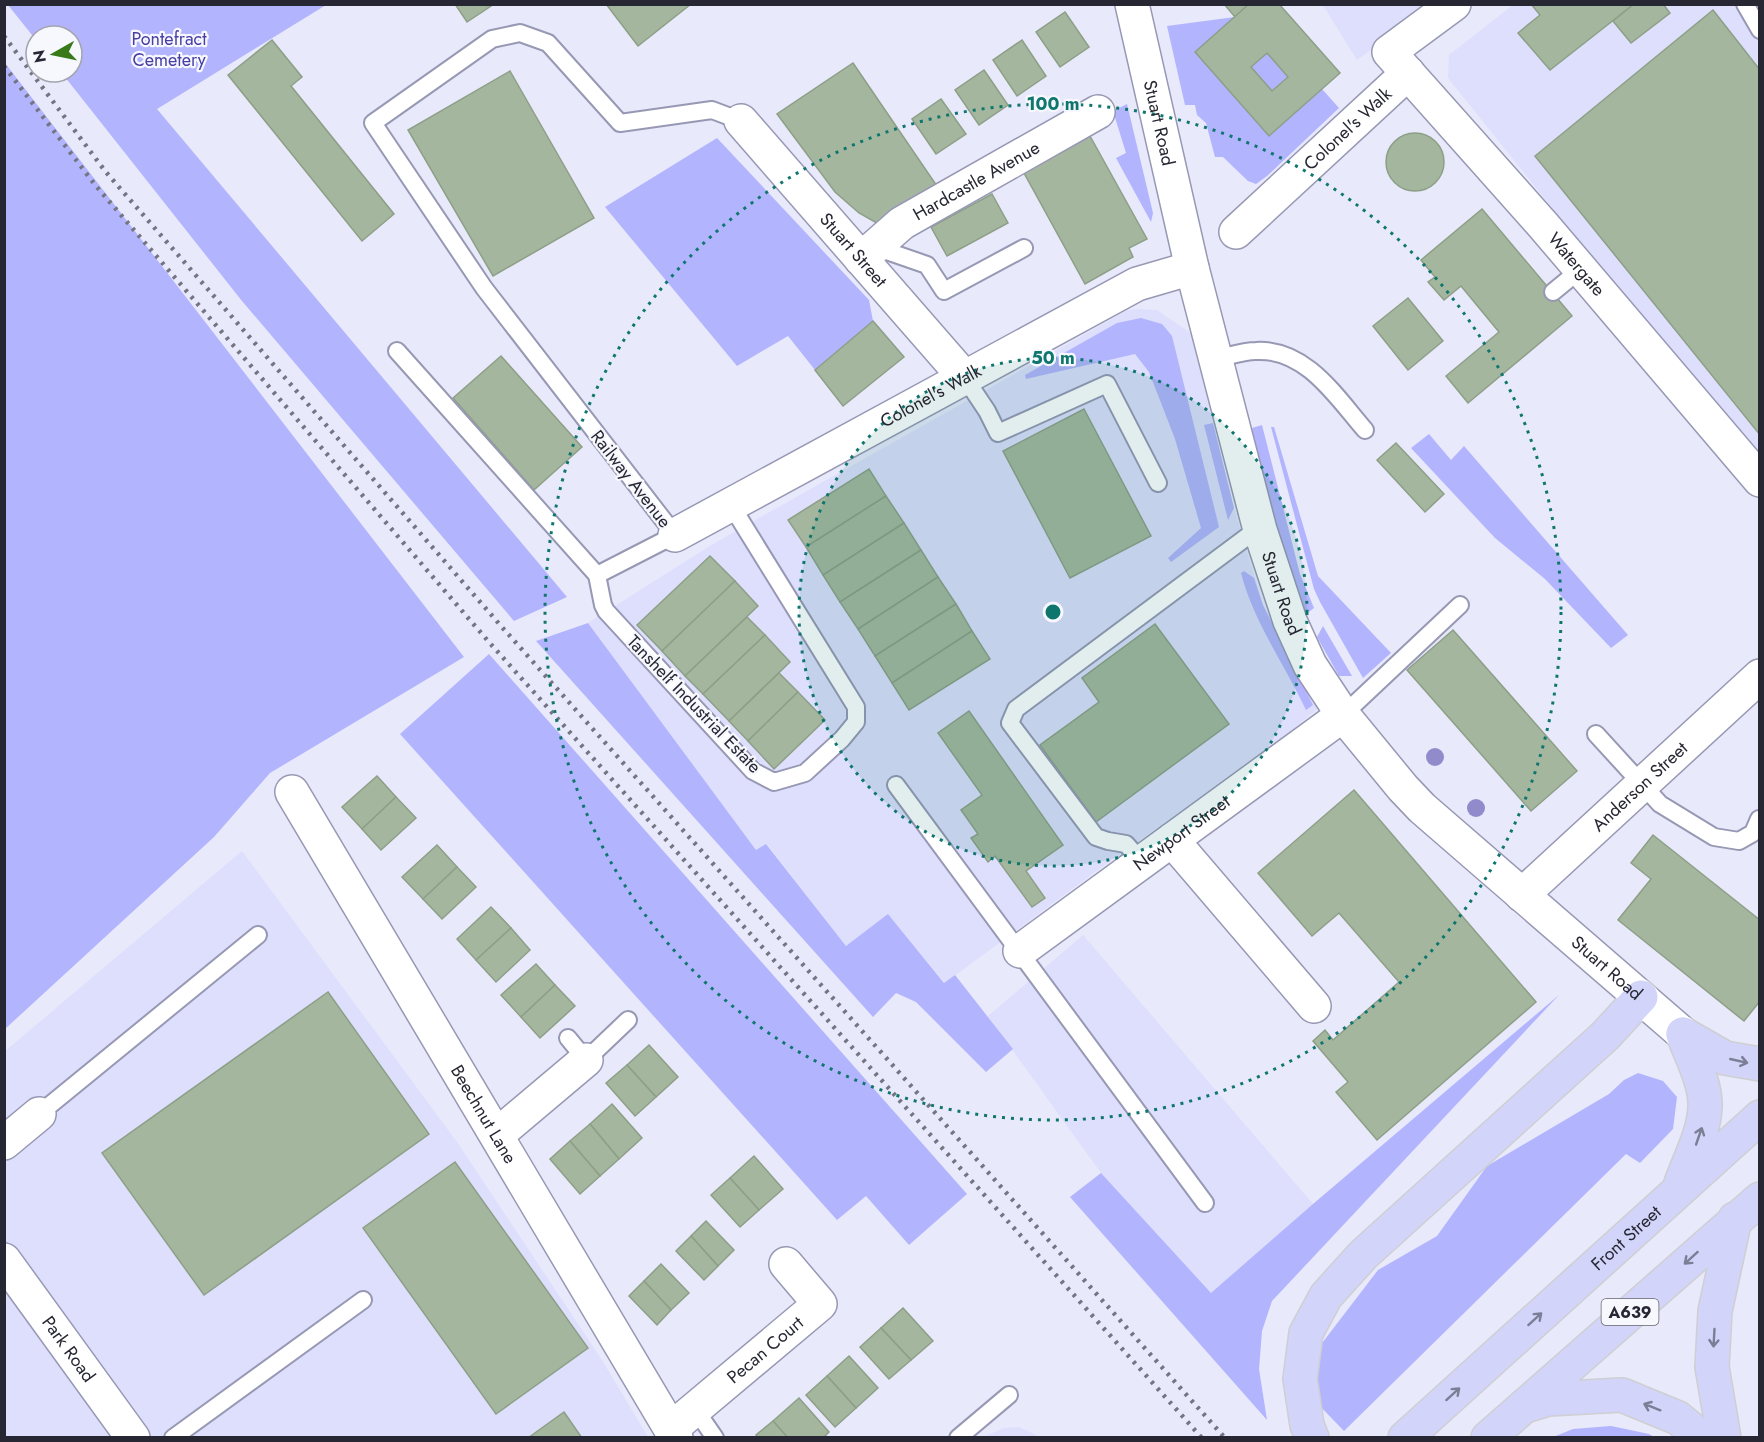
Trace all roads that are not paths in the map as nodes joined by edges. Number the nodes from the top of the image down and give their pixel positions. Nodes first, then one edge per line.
1 (1132, 4) edge
2 (1454, 4) edge
3 (1745, 4) edge
4 (1760, 30) edge
5 (1399, 62) junction
6 (1098, 112) dead end
7 (741, 121) joint
8 (1236, 232) dead end
9 (1024, 248) dead end
10 (868, 253) junction
11 (1192, 268) junction
12 (1581, 269) junction
13 (1553, 292) dead end
14 (397, 351) dead end
15 (1215, 359) junction
16 (965, 378) junction
17 (1365, 430) dead end
18 (1760, 480) edge
19 (1158, 483) dead end
20 (731, 505) junction
21 (1260, 530) junction
22 (675, 535) junction
23 (597, 575) junction
24 (1460, 605) dead end
25 (1760, 676) edge
26 (1343, 715) junction
27 (1596, 734) dead end
28 (1640, 784) junction
29 (896, 785) dead end
30 (292, 792) dead end
31 (1759, 819) edge
32 (1172, 840) junction
33 (1142, 862) junction
34 (1522, 895) junction
35 (258, 935) dead end
36 (1020, 951) junction
37 (1641, 997) junction
38 (1314, 1006) dead end
39 (628, 1020) dead end
40 (1683, 1034) junction
41 (577, 1049) joint
42 (1760, 1064) edge
43 (39, 1114) joint
44 (1760, 1117) edge
45 (497, 1135) junction
46 (4, 1143) edge
47 (1678, 1190) junction
48 (1205, 1203) dead end
49 (1747, 1209) edge
50 (4, 1260) edge
51 (786, 1264) dead end
52 (363, 1300) dead end
53 (1009, 1395) dead end
54 (1525, 1406) junction
55 (680, 1425) edge
56 (1410, 1433) edge
57 (133, 1437) edge
58 (173, 1437) edge
59 (716, 1437) edge
60 (958, 1437) edge
61 (1312, 1437) edge
62 (1488, 1437) edge
63 (1702, 1437) edge
64 (1724, 1437) edge

1 - 11 street, Stuart Road
2 - 5 street, Colonel's Walk
3 - 4 lane
5 - 8 street, Colonel's Walk
5 - 12 street, Watergate
6 - 10 street, Hardcastle Avenue
7 - 10 street, Stuart Street
7 - 22 lane, Railway Avenue
9 - 10 lane
10 - 16 street, Stuart Street
11 - 15 street, Stuart Road
11 - 16 street, Colonel's Walk
12 - 13 lane
12 - 18 street, Watergate
14 - 23 lane
15 - 17 lane
15 - 21 street, Stuart Road
16 - 19 lane
16 - 20 street, Colonel's Walk
20 - 22 street, Colonel's Walk
20 - 23 lane, Tanshelf Industrial Estate
21 - 26 street, Stuart Road
21 - 33 lane
22 - 23 lane
24 - 26 lane
25 - 28 street, Anderson Street
26 - 32 street, Newport Street
26 - 34 street, Stuart Road
27 - 28 lane
28 - 31 lane
28 - 34 street, Anderson Street
29 - 36 lane
30 - 45 street, Beechnut Lane
32 - 33 street, Newport Street
32 - 38 street
33 - 36 street, Newport Street
34 - 37 street, Stuart Road
35 - 43 lane
36 - 48 lane
37 - 40 street, Stuart Road
37 - 61 main road
39 - 41 lane
40 -> 42 main road
47 -> 40 main road
41 - 45 street
43 - 46 street
44 - 47 main road, Front Street
45 - 55 street, Beechnut Lane
56 -> 47 main road, Front Street
49 -> 54 main road, A639
49 -> 64 main road
50 - 57 street, Park Road
51 - 55 street, Pecan Court
52 - 58 lane
53 - 60 lane
54 - 62 main road, A639
63 -> 54 main road
55 - 59 lane

